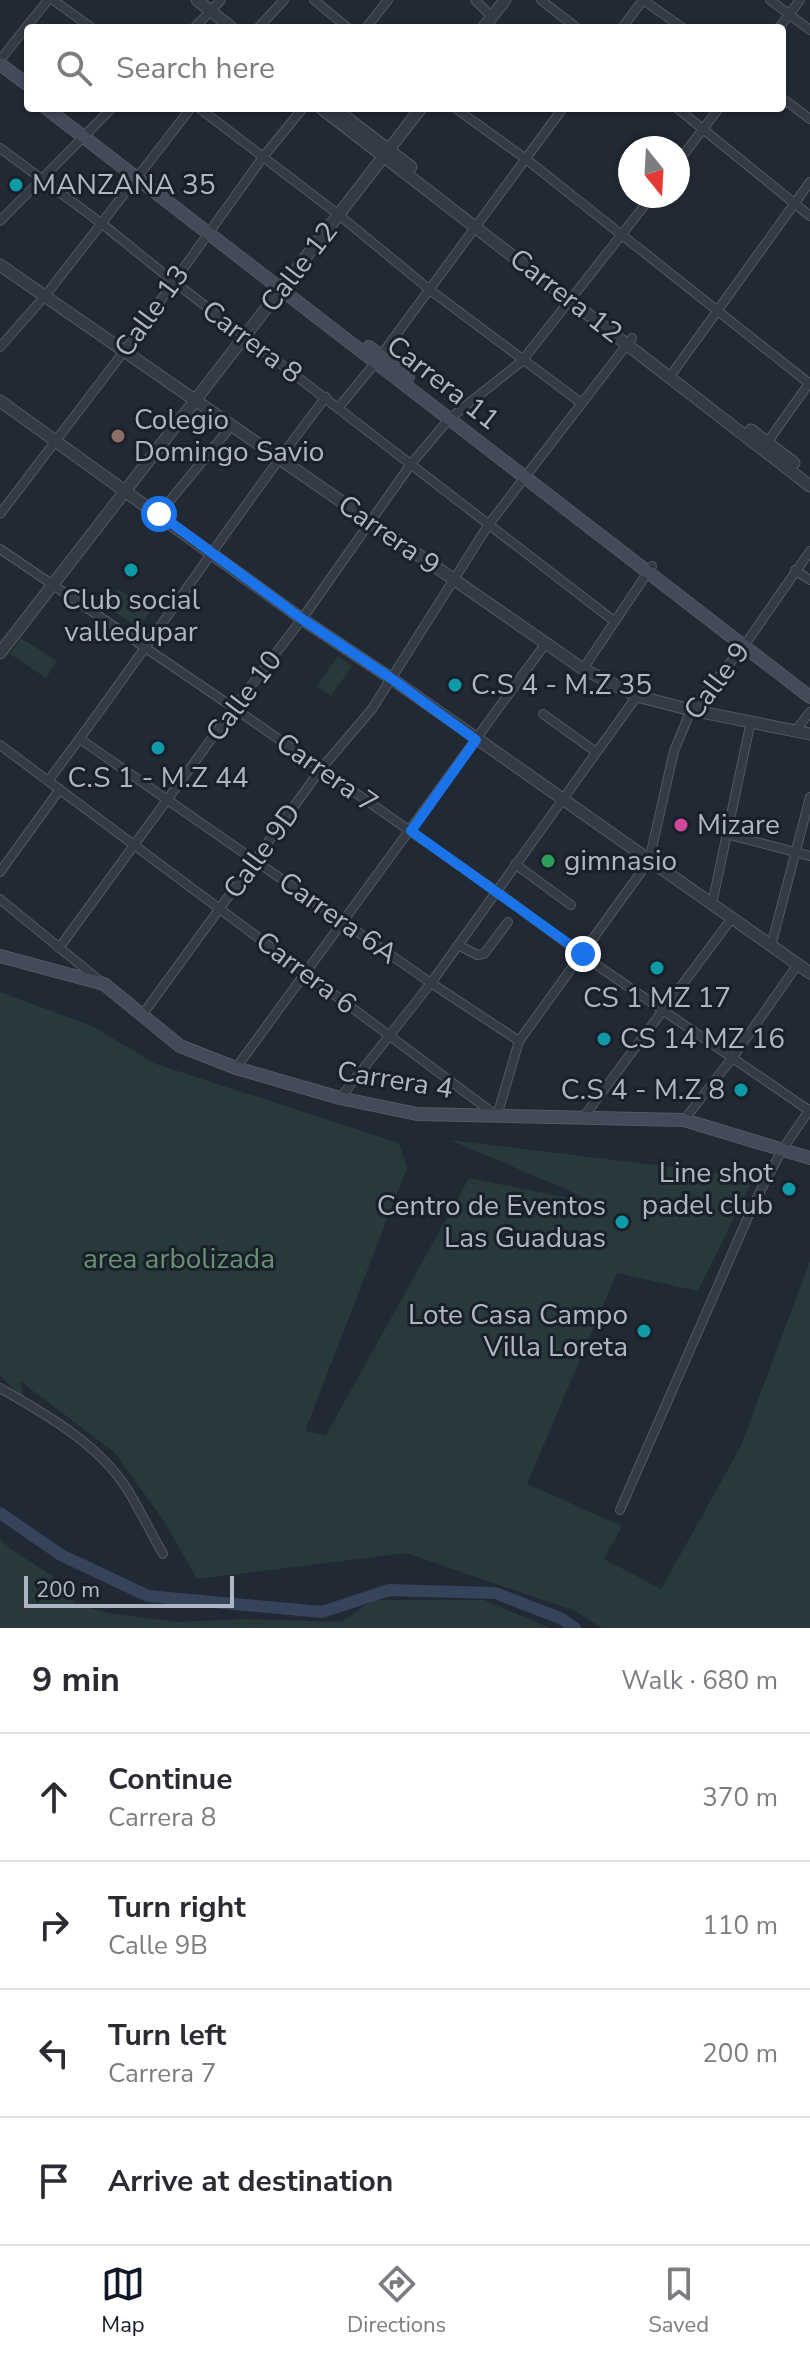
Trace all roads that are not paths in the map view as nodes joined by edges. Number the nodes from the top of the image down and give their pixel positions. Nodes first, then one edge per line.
1 (51, 0) edge
2 (185, 0) edge
3 (197, 0) edge
4 (221, 0) edge
5 (284, 0) edge
6 (314, 0) edge
7 (388, 0) edge
8 (475, 0) edge
9 (505, 0) edge
10 (541, 0) edge
11 (643, 0) edge
12 (770, 0) edge
13 (800, 0) edge
14 (208, 13) junction
15 (790, 14) junction
16 (492, 17) junction
17 (31, 24) edge
18 (86, 24) edge
19 (198, 24) edge
20 (217, 24) edge
21 (226, 24) edge
22 (262, 24) edge
23 (343, 24) edge
24 (369, 24) edge
25 (486, 24) edge
26 (572, 24) edge
27 (625, 24) edge
28 (677, 24) edge
29 (782, 24) edge
30 (810, 30) edge
31 (24, 33) edge
32 (0, 62) edge
33 (0, 73) edge
34 (24, 82) edge
35 (24, 91) edge
36 (786, 101) edge
37 (52, 112) edge
38 (61, 112) edge
39 (108, 112) edge
40 (188, 112) edge
41 (204, 112) edge
42 (300, 112) edge
43 (327, 112) edge
44 (338, 112) edge
45 (418, 112) edge
46 (461, 112) edge
47 (560, 112) edge
48 (682, 112) edge
49 (716, 112) edge
50 (810, 119) edge
51 (703, 129) junction
52 (86, 134) junction
53 (690, 146) edge
54 (0, 148) edge
55 (387, 153) junction
56 (263, 157) junction
57 (526, 159) junction
58 (140, 174) junction
59 (43, 179) junction
60 (810, 182) edge
61 (794, 203) junction
62 (643, 208) edge
63 (339, 215) junction
64 (810, 216) edge
65 (0, 221) edge
66 (101, 223) junction
67 (478, 225) junction
68 (211, 230) junction
69 (623, 235) junction
70 (0, 265) edge
71 (173, 281) junction
72 (284, 286) junction
73 (430, 290) junction
74 (45, 296) junction
75 (574, 298) junction
76 (718, 310) junction
77 (245, 336) junction
78 (630, 341) junction
79 (0, 347) edge
80 (125, 350) junction
81 (378, 359) junction
82 (522, 361) junction
83 (674, 371) junction
84 (810, 383) edge
85 (326, 397) junction
86 (196, 399) junction
87 (0, 401) edge
88 (580, 402) junction
89 (339, 407) junction
90 (453, 416) junction
91 (232, 425) junction
92 (54, 441) junction
93 (764, 445) junction
94 (279, 458) junction
95 (411, 464) junction
96 (527, 475) junction
97 (810, 476) edge
98 (810, 486) edge
99 (126, 491) junction
100 (0, 514) edge
101 (159, 514) junction
102 (370, 522) junction
103 (489, 524) junction
104 (0, 549) edge
105 (810, 551) edge
106 (211, 552) junction
107 (650, 569) junction
108 (795, 570) junction
109 (453, 580) junction
110 (810, 580) edge
111 (53, 585) junction
112 (302, 619) junction
113 (614, 621) junction
114 (546, 643) junction
115 (746, 643) junction
116 (145, 648) junction
117 (0, 653) edge
118 (583, 669) junction
119 (392, 679) junction
120 (810, 686) edge
121 (637, 696) junction
122 (810, 697) edge
123 (234, 708) junction
124 (691, 710) junction
125 (810, 712) edge
126 (543, 714) dead end
127 (751, 721) junction
128 (796, 730) junction
129 (810, 734) edge
130 (80, 739) junction
131 (476, 740) junction
132 (0, 745) edge
133 (596, 752) junction
134 (321, 769) junction
135 (48, 781) junction
136 (60, 789) junction
137 (810, 797) edge
138 (168, 799) junction
139 (562, 799) junction
140 (411, 831) junction
141 (726, 834) junction
142 (135, 845) junction
143 (797, 853) junction
144 (810, 856) edge
145 (255, 860) junction
146 (649, 861) junction
147 (515, 864) junction
148 (0, 872) edge
149 (496, 891) junction
150 (0, 899) edge
151 (712, 904) junction
152 (571, 905) dead end
153 (221, 909) junction
154 (732, 918) junction
155 (344, 921) junction
156 (508, 922) dead end
157 (458, 945) junction
158 (771, 946) junction
159 (59, 948) junction
160 (583, 954) junction
161 (0, 956) edge
162 (798, 964) junction
163 (306, 973) junction
164 (810, 973) edge
165 (431, 983) junction
166 (104, 984) junction
167 (661, 1010) junction
168 (143, 1014) junction
169 (390, 1036) junction
170 (519, 1041) junction
171 (733, 1057) junction
172 (236, 1068) junction
173 (340, 1098) junction
174 (810, 1110) edge
175 (497, 1116) junction
176 (581, 1119) junction
177 (684, 1120) junction
178 (782, 1150) junction
179 (810, 1158) edge
180 (0, 1388) edge
181 (620, 1510) dead end
182 (163, 1554) dead end

1 - 17 street
1 - 18 street
2 - 14 street
3 - 14 street
4 - 14 street
5 - 22 street
6 - 23 street
7 - 24 street
8 - 16 street
9 - 16 street
10 - 26 street
11 - 27 street
11 - 28 street
12 - 15 street
13 - 15 street
14 - 19 street
14 - 20 street
14 - 21 street
15 - 29 street
15 - 30 street
16 - 25 street
31 - 32 street
32 - 34 main road
33 - 35 main road
36 - 50 street
37 - 52 main road, Carrera 11
38 - 52 main road, Carrera 11
39 - 52 street
40 - 58 street
41 - 56 street
42 - 56 street, Calle 13
43 - 55 street, Carrera 12
44 - 55 street, Carrera 12
45 - 55 street, Calle 12
46 - 57 street
47 - 57 street
48 - 51 street
49 - 51 street
51 - 53 street
51 - 61 street
52 - 58 main road, Carrera 11
52 - 59 street
54 - 59 street, Carrera 8
55 - 63 street, Calle 12
55 - 67 street, Carrera 12
56 - 63 street
56 - 68 street, Calle 13
57 - 67 street
57 - 69 street
58 - 66 street
58 - 68 main road, Carrera 11
59 - 65 street
59 - 66 street, Carrera 8
60 - 61 street
61 - 64 street
61 - 76 street
62 - 69 street, Calle 10
63 - 72 street, Calle 12
63 - 73 street
66 - 71 street, Carrera 8
66 - 74 street
67 - 73 street
67 - 75 street, Carrera 12
68 - 71 street, Calle 13
68 - 72 main road, Carrera 11
69 - 75 street, Calle 10
69 - 76 street
70 - 74 street, Carrera 9
71 - 77 street, Carrera 8
71 - 80 street, Calle 13
72 - 77 street, Calle 12
72 - 81 main road, Carrera 11
73 - 81 street
73 - 82 street
74 - 79 street
74 - 80 street, Carrera 9
75 - 78 street, Carrera 12
75 - 82 street, Calle 10
76 - 83 street
76 - 84 street
77 - 85 street, Carrera 8
77 - 86 street, Calle 12
78 - 83 street, Carrera 12
78 - 88 street, Calle 9D
78 - 93 street, Carrera 12
80 - 86 street, Carrera 9
80 - 92 street, Calle 13
81 - 89 street
81 - 90 main road, Carrera 11
82 - 88 street
82 - 90 street, Calle 10
83 - 93 street, Carrera 12
84 - 93 street
85 - 89 street, Carrera 8
85 - 94 street
86 - 91 street, Carrera 9
86 - 99 street, Calle 12
87 - 92 street
88 - 96 street, Calle 9D
89 - 95 street, Carrera 8
90 - 95 street, Calle 10
90 - 96 main road, Carrera 11
91 - 94 street, Carrera 9
91 - 101 street
92 - 99 street
92 - 100 street, Calle 13
93 - 97 street, Carrera 12
93 - 98 street, Carrera 12
94 - 102 street, Carrera 9
94 - 106 street
95 - 102 street, Calle 10
95 - 103 street, Carrera 8
96 - 103 street, Calle 9D
96 - 107 main road, Carrera 11
99 - 101 street
99 - 111 street, Calle 12
101 - 106 street
102 - 109 street, Carrera 9
102 - 112 street, Calle 10
103 - 109 street, Calle 9D
103 - 113 street, Carrera 8
104 - 111 street, Carrera 7
105 - 108 street, Calle 9
106 - 112 street
106 - 116 street
107 - 113 street
107 - 115 main road, Carrera 11
108 - 110 street
108 - 115 street, Calle 9
109 - 114 street, Carrera 9
109 - 119 street, Calle 9D
111 - 116 street, Carrera 7
111 - 117 street, Calle 12
112 - 119 street
112 - 123 street, Calle 10
113 - 118 street
114 - 118 street, Carrera 9
114 - 131 street
115 - 120 main road, Carrera 11
115 - 122 main road, Carrera 11
115 - 124 street, Calle 9
116 - 123 street, Carrera 7
116 - 130 street
118 - 121 street, Carrera 9
119 - 131 street
119 - 134 street, Calle 9D
121 - 124 street, Carrera 9
121 - 133 street
123 - 134 street, Carrera 7
123 - 138 street, Calle 10
124 - 127 street, Carrera 9
124 - 146 street, Calle 9
125 - 128 street
126 - 133 street
127 - 128 street, Carrera 9
127 - 141 street
128 - 129 street, Carrera 9
130 - 135 street
130 - 138 street, Carrera 6A
131 - 139 street
131 - 140 street
132 - 135 street, Carrera 6
133 - 139 street
134 - 140 street, Carrera 7
134 - 145 street, Calle 9D
135 - 136 street, Carrera 6
136 - 142 street, Carrera 6
136 - 148 street
137 - 143 street
138 - 142 street, Calle 10
138 - 145 street, Carrera 6A
139 - 146 street
139 - 147 street
140 - 149 street, Carrera 7
140 - 155 street
141 - 143 street
141 - 151 street
142 - 153 street, Carrera 6
142 - 159 street, Calle 10
143 - 144 street
143 - 158 street
145 - 153 street, Calle 9D
145 - 155 street, Carrera 6A
146 - 151 street
146 - 160 street, Calle 9
147 - 149 street
147 - 152 street
149 - 157 street
149 - 160 street, Carrera 7
150 - 159 street
151 - 154 street
153 - 163 street, Carrera 6
153 - 168 street, Calle 9D
154 - 158 street
154 - 167 street
155 - 163 street
155 - 165 street, Carrera 6A
156 - 157 street
157 - 165 street
158 - 162 street
159 - 166 street
160 - 167 street, Carrera 7
160 - 170 street, Calle 9
161 - 166 main road, Carrera 4
162 - 164 street
162 - 171 street
163 - 169 street, Carrera 6
163 - 172 street
165 - 169 street
165 - 170 street, Carrera 6A
166 - 168 main road, Carrera 4
167 - 171 street, Carrera 7
167 - 176 street
168 - 172 main road, Carrera 4
169 - 173 street
169 - 175 street, Carrera 6
170 - 175 street, Calle 9
171 - 174 street, Carrera 7
171 - 177 street
172 - 173 main road, Carrera 4
173 - 175 main road, Carrera 4
174 - 178 street
175 - 176 main road, Carrera 4
176 - 177 main road, Carrera 4
177 - 178 main road, Carrera 4
178 - 179 main road, Carrera 4
178 - 181 street
180 - 182 street

